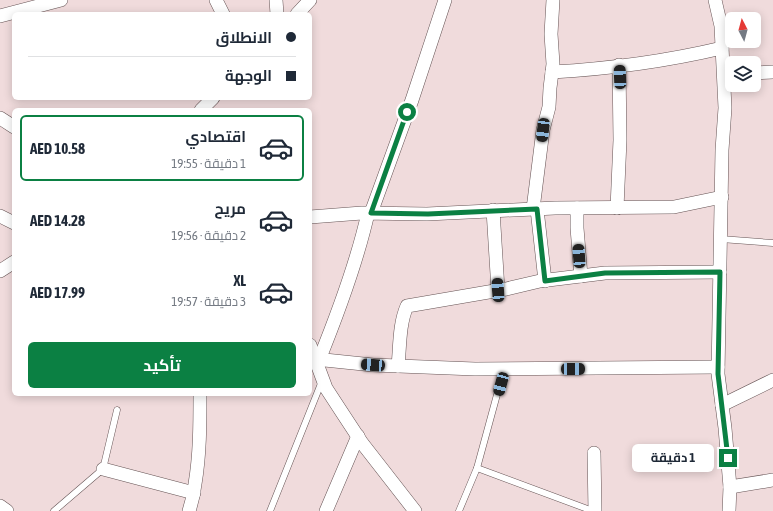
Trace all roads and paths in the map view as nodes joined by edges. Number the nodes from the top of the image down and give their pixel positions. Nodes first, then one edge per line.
1 (61, 0) edge
2 (216, 0) edge
3 (276, 0) edge
4 (310, 0) edge
5 (445, 0) edge
6 (553, 0) edge
7 (715, 0) edge
8 (15, 12) edge
9 (222, 12) edge
10 (277, 12) edge
11 (299, 12) edge
12 (12, 13) edge
13 (0, 16) edge
14 (722, 48) junction
15 (725, 63) edge
16 (619, 65) junction
17 (552, 72) junction
18 (773, 72) edge
19 (761, 73) edge
20 (726, 92) edge
21 (211, 100) edge
22 (203, 108) edge
23 (0, 118) edge
24 (12, 126) edge
25 (722, 197) junction
26 (577, 208) junction
27 (617, 208) junction
28 (535, 209) junction
29 (493, 210) junction
30 (370, 213) junction
31 (0, 216) edge
32 (312, 217) edge
33 (12, 222) edge
34 (721, 239) junction
35 (773, 243) edge
36 (12, 263) edge
37 (0, 272) edge
38 (720, 272) junction
39 (581, 276) junction
40 (545, 281) junction
41 (498, 290) junction
42 (312, 349) edge
43 (317, 360) junction
44 (398, 366) junction
45 (718, 367) junction
46 (504, 370) junction
47 (323, 378) junction
48 (773, 380) edge
49 (200, 396) edge
50 (722, 405) junction
51 (117, 410) dead end
52 (358, 436) junction
53 (594, 453) dead end
54 (478, 468) junction
55 (102, 469) junction
56 (773, 480) edge
57 (730, 487) junction
58 (194, 493) junction
59 (0, 506) edge
60 (7, 511) edge
61 (54, 511) edge
62 (188, 511) edge
63 (270, 511) edge
64 (326, 511) edge
65 (415, 511) edge
66 (459, 511) edge
67 (594, 511) edge
68 (729, 511) edge

1 - 8 street
2 - 9 street
3 - 10 street
4 - 11 street
5 - 30 street
6 - 17 street
7 - 14 street
12 - 13 street
14 - 15 street
14 - 16 street
16 - 17 street
16 - 27 street
17 - 28 street
18 - 19 street
20 - 25 street
21 - 22 street
23 - 24 street
25 - 27 street
25 - 34 street
26 - 27 street
26 - 28 street
26 - 39 street
28 - 29 street
28 - 40 street
29 - 30 street
29 - 41 street
30 - 32 street
30 - 43 street
31 - 33 street
34 - 35 lane
34 - 38 street
36 - 37 street
38 - 39 street
38 - 45 street
39 - 40 street
40 - 41 street
41 - 44 street
42 - 43 street
43 - 44 street
43 - 47 street
44 - 46 street
45 - 46 street
45 - 50 street
46 - 54 lane
47 - 52 street
47 - 63 lane
48 - 50 street
49 - 58 street
50 - 57 street
51 - 55 lane
52 - 64 street
52 - 65 street
53 - 67 street
54 - 66 lane
54 - 67 lane
55 - 58 street
55 - 61 lane
56 - 57 street
57 - 68 street
58 - 62 street
59 - 60 street

